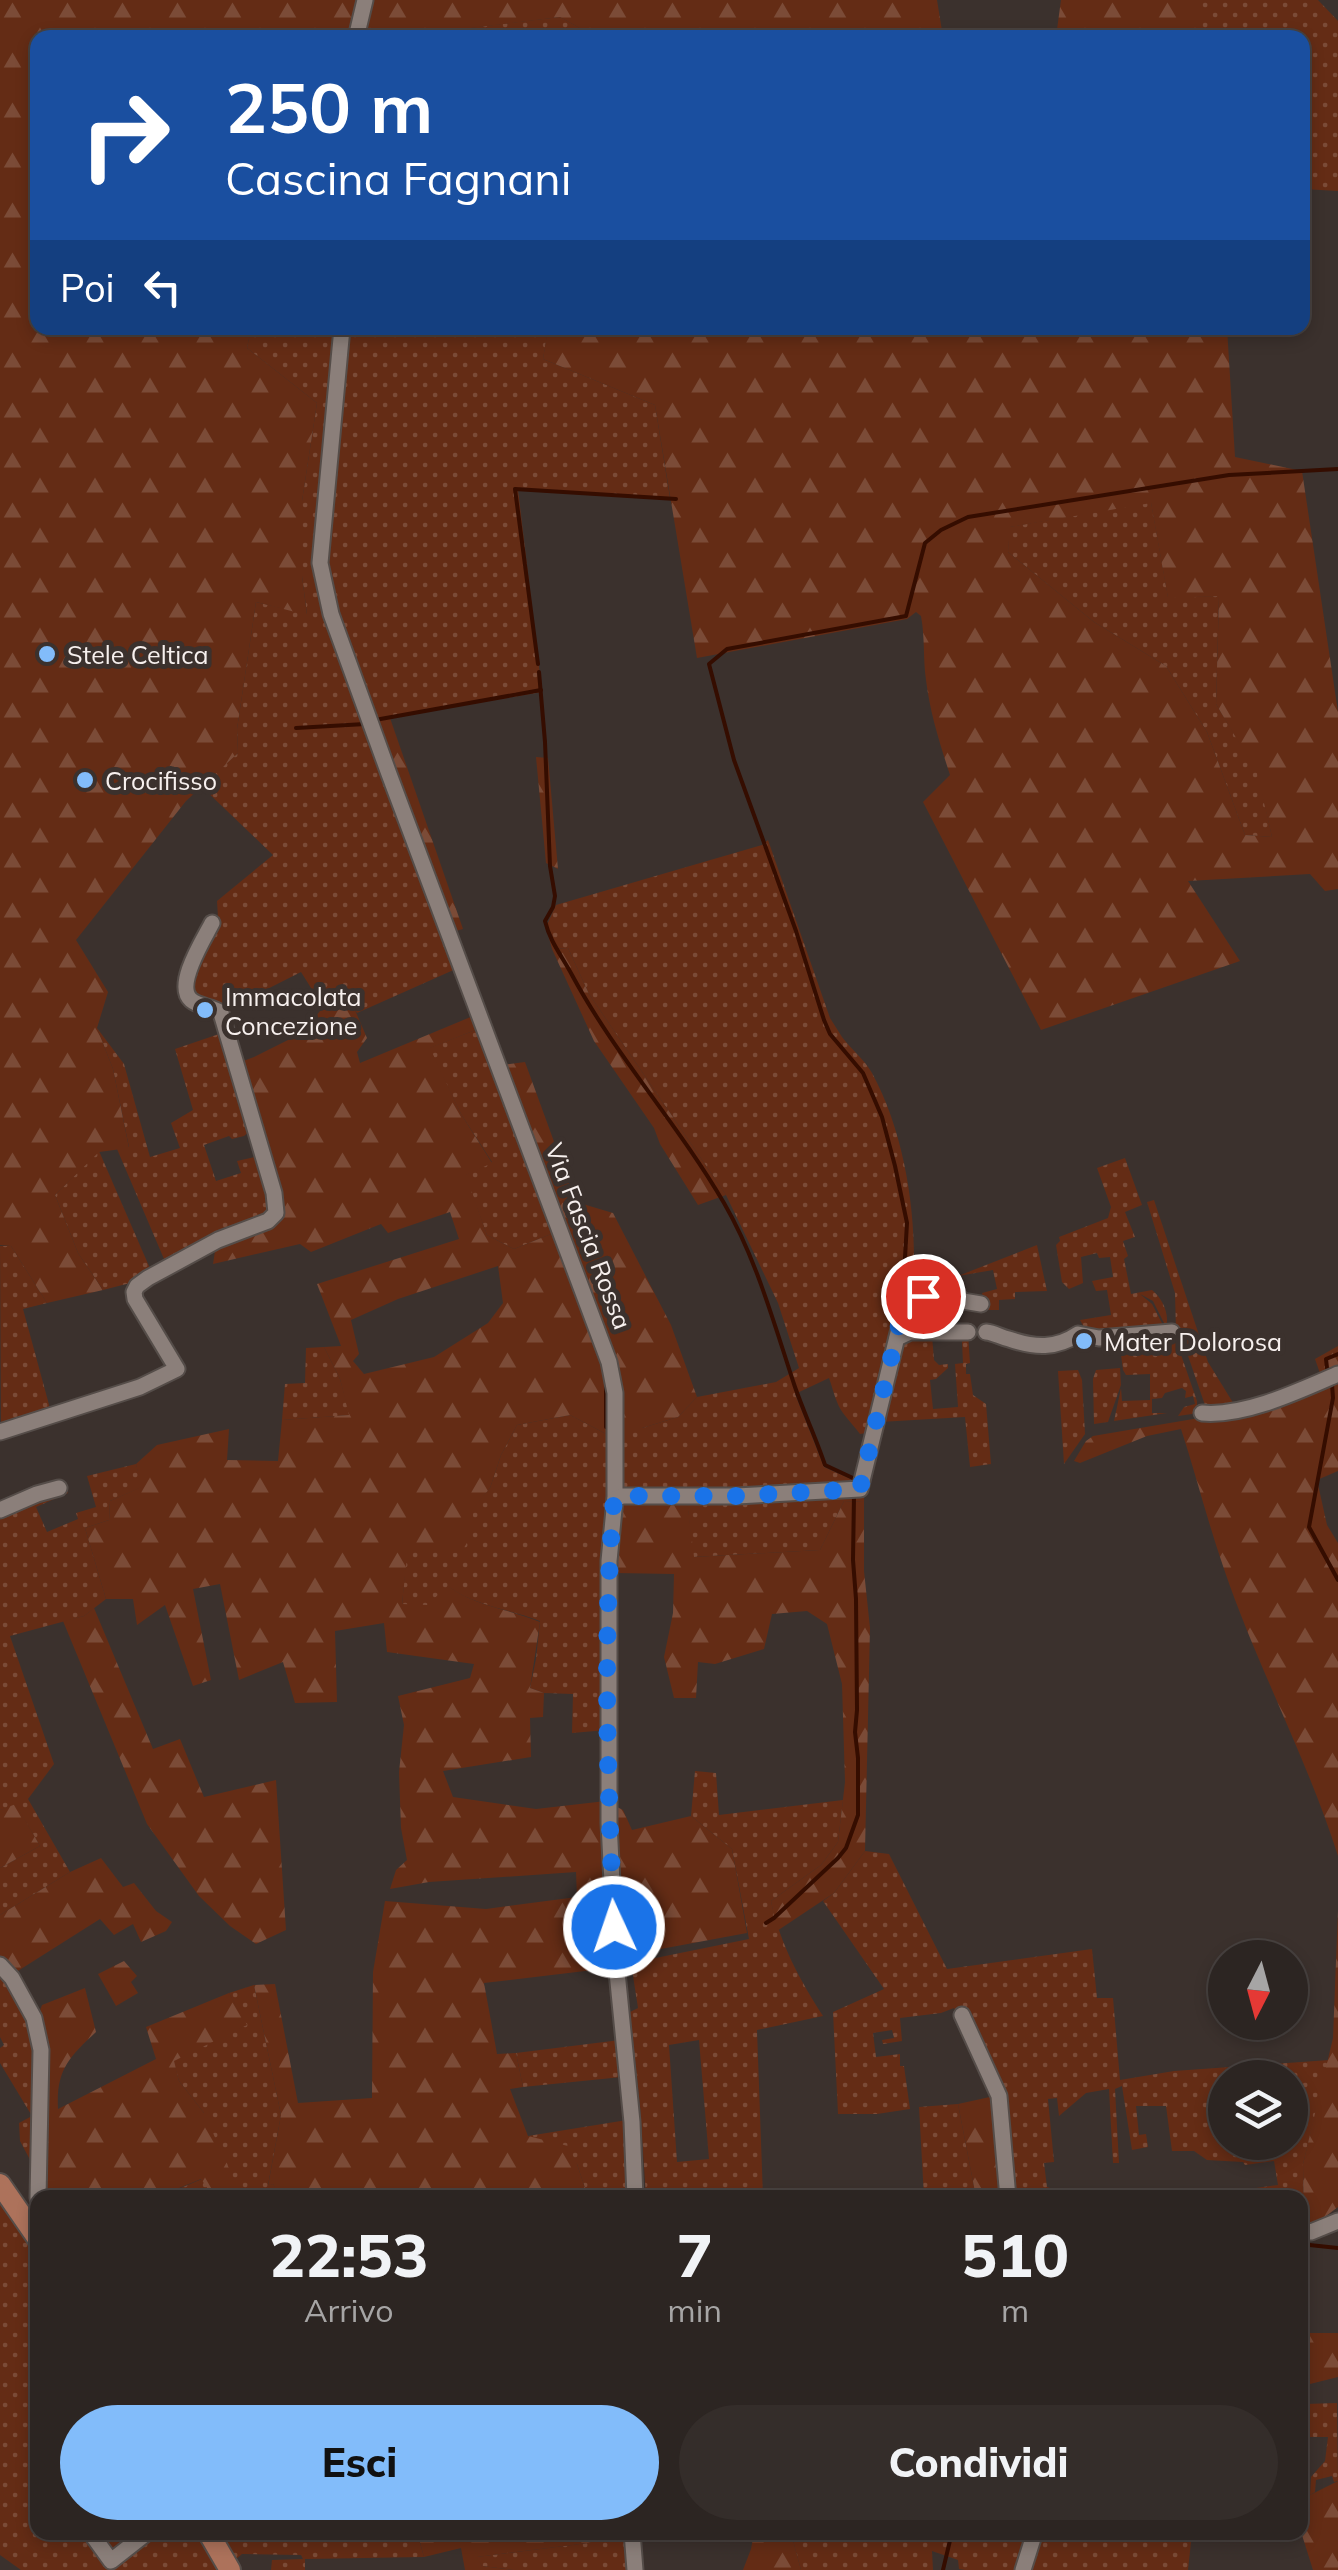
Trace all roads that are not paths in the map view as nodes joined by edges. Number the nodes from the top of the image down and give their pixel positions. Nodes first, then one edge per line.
1 (365, 0) edge
2 (358, 30) edge
3 (341, 335) edge
4 (212, 924) dead end
5 (981, 1304) dead end
6 (968, 1332) dead end
7 (986, 1332) dead end
8 (1172, 1332) dead end
9 (898, 1338) junction
10 (1338, 1374) edge
11 (1202, 1413) dead end
12 (0, 1432) edge
13 (58, 1488) dead end
14 (614, 1499) junction
15 (0, 1510) edge
16 (0, 1965) edge
17 (962, 2015) dead end
18 (0, 2184) edge
19 (38, 2190) edge
20 (635, 2190) edge
21 (1007, 2190) edge
22 (1338, 2222) edge
23 (30, 2227) edge
24 (1308, 2232) edge
25 (96, 2540) edge
26 (138, 2540) edge
27 (211, 2540) edge
28 (633, 2540) edge
29 (1032, 2540) edge
30 (223, 2568) edge
31 (635, 2570) edge
32 (1023, 2570) edge

1 - 2 street
3 - 14 street, Via Fascia Rossa
4 - 12 street
5 - 9 street
6 - 9 street
7 - 8 street
9 - 14 street
10 - 11 street
13 - 15 street
14 - 20 street, Via Fascia Rossa
16 - 19 street
17 - 21 street
18 - 23 main road
22 - 24 street
25 - 26 street
27 - 30 main road
28 - 31 street
29 - 32 street

